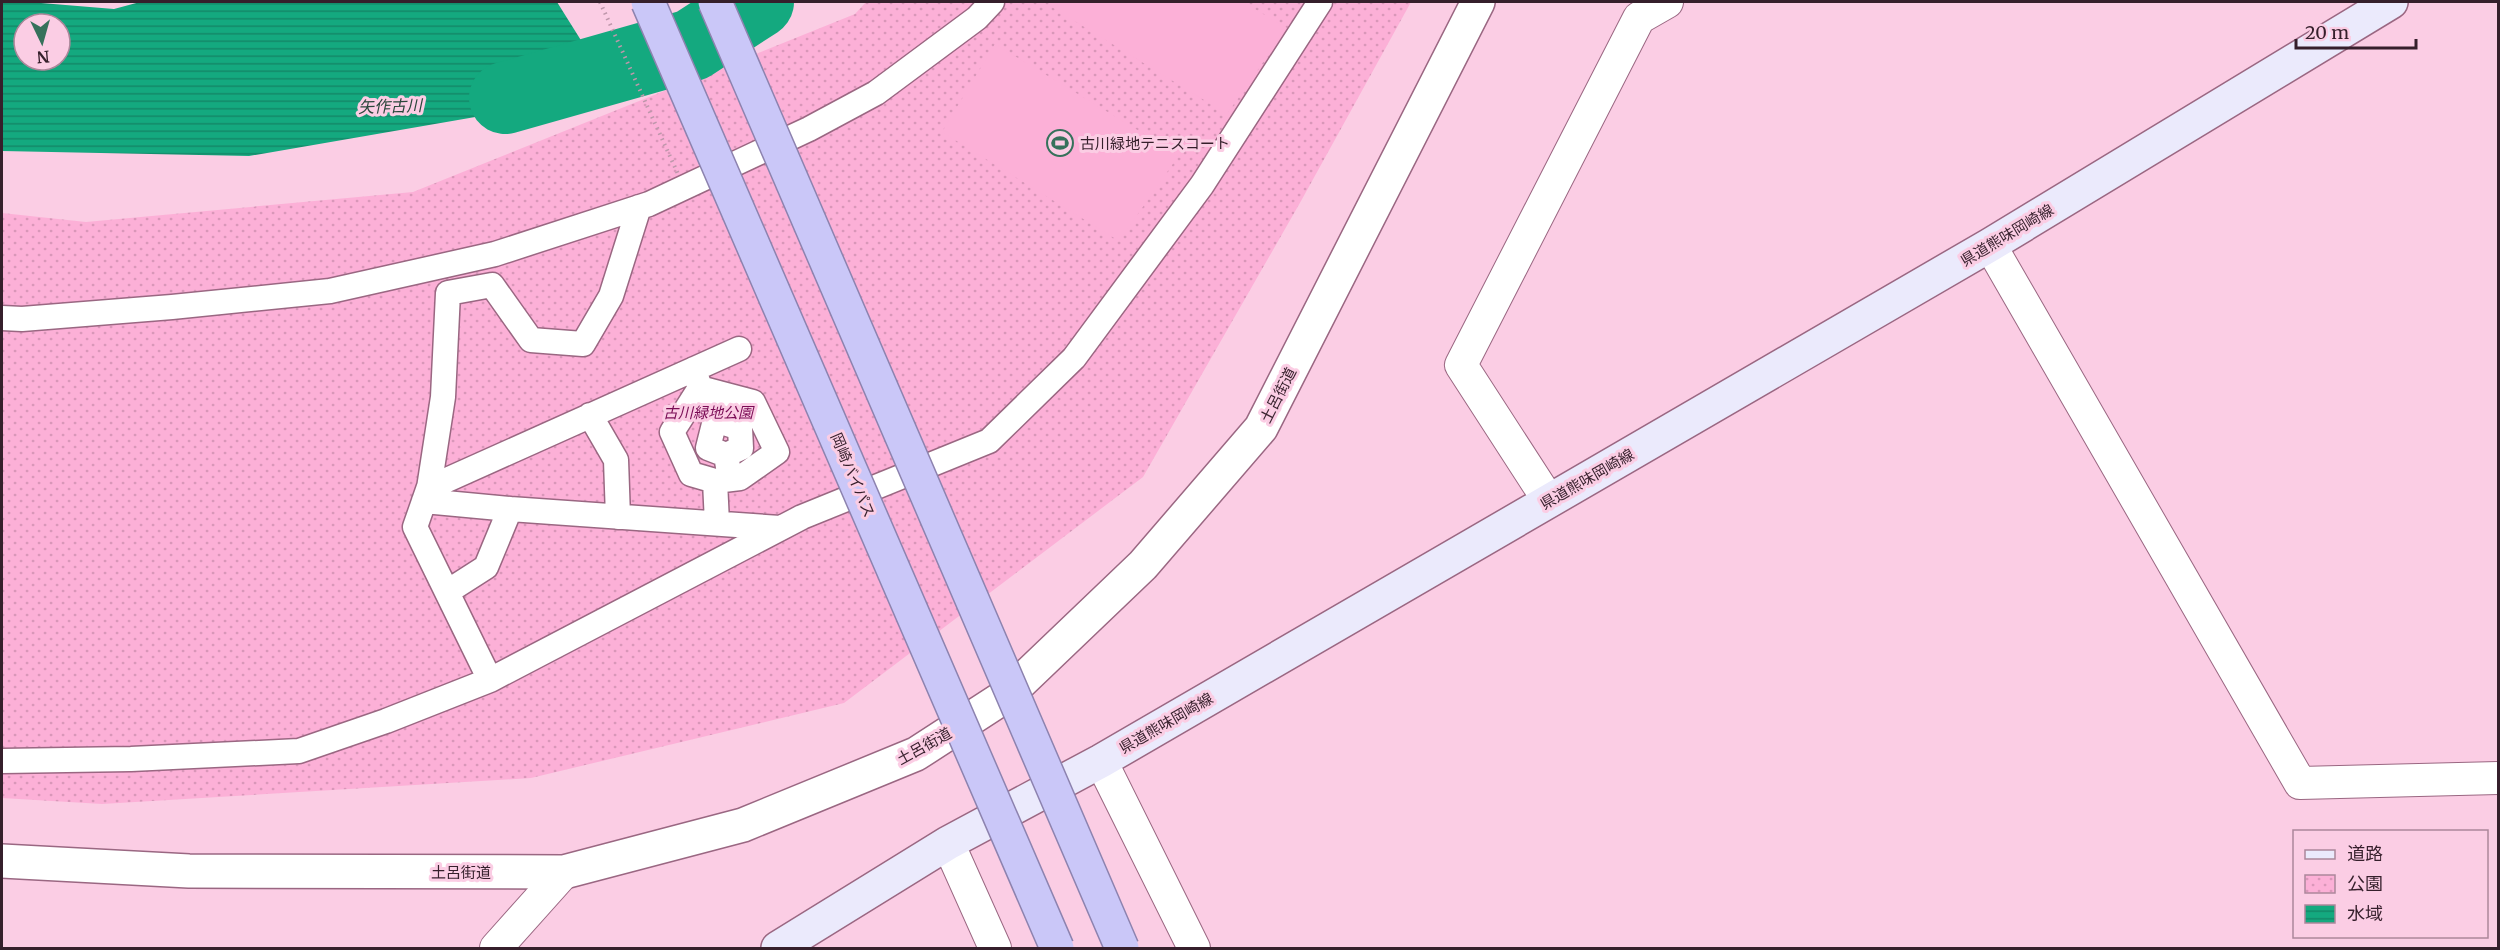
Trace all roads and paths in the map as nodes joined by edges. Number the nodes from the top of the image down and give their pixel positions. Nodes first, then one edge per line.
1 (648, 2) edge
2 (715, 2) edge
3 (992, 2) edge
4 (1320, 2) edge
5 (1478, 2) edge
6 (1668, 2) edge
7 (2391, 2) edge
8 (639, 207) junction
9 (1990, 245) junction
10 (2, 318) edge
11 (738, 349) dead end
12 (697, 379) junction
13 (590, 415) junction
14 (723, 480) junction
15 (427, 493) junction
16 (1549, 501) junction
17 (510, 509) junction
18 (618, 517) junction
19 (717, 523) junction
20 (780, 528) junction
21 (447, 592) junction
22 (490, 680) junction
23 (1101, 761) junction
24 (2, 762) edge
25 (2499, 778) edge
26 (948, 843) junction
27 (2, 861) edge
28 (564, 872) junction
29 (496, 948) edge
30 (778, 948) edge
31 (995, 948) edge
32 (1057, 948) edge
33 (1122, 948) edge
34 (1194, 948) edge

1 - 32 highway, 岡崎バイパス, bridge
2 - 33 highway, bridge
3 - 8 street
4 - 20 street
5 - 28 street, 土呂街道
6 - 16 street
7 - 9 main road, 県道熊味岡崎線
8 - 10 street
8 - 15 street
9 - 16 main road, 県道熊味岡崎線
9 - 25 street
11 - 12 street
12 - 13 street
12 - 14 street
12 - 14 street
12 - 14 street
13 - 15 street
13 - 18 street
14 - 19 street
15 - 17 street
15 - 21 street
16 - 23 main road, 県道熊味岡崎線
17 - 18 street
17 - 21 street
18 - 19 street
19 - 20 street
20 - 22 street
21 - 22 street
22 - 24 street
23 - 26 main road, 県道熊味岡崎線
23 - 34 street
26 - 30 main road, 県道熊味岡崎線
26 - 31 street
27 - 28 street, 土呂街道
28 - 29 street

